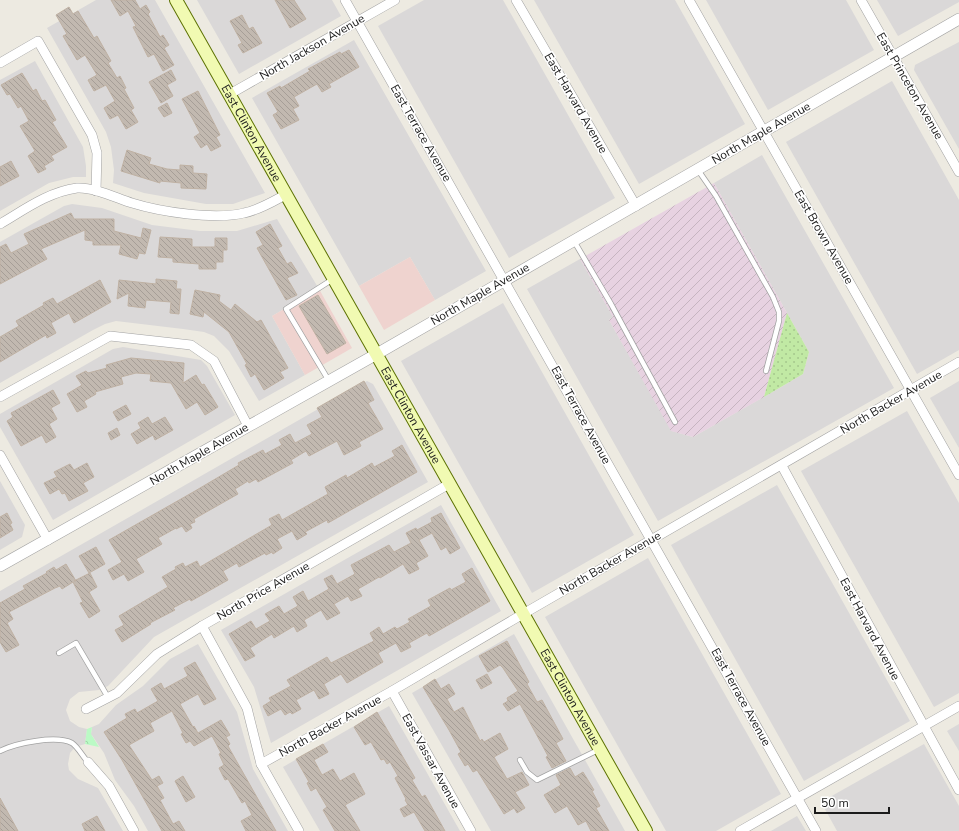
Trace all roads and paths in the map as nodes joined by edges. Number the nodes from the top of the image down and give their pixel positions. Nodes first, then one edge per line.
1 (176, 0) edge
2 (345, 0) edge
3 (395, 0) edge
4 (516, 0) edge
5 (689, 0) edge
6 (861, 0) edge
7 (959, 19) edge
8 (357, 22) junction
9 (894, 56) junction
10 (0, 62) edge
11 (230, 94) junction
12 (764, 131) junction
13 (698, 170) junction
14 (959, 172) edge
15 (96, 191) junction
16 (285, 195) junction
17 (636, 206) junction
18 (0, 224) edge
19 (574, 241) junction
20 (333, 280) junction
21 (505, 280) junction
22 (375, 355) junction
23 (959, 362) edge
24 (766, 371) dead end
25 (329, 381) junction
26 (911, 390) junction
27 (0, 397) edge
28 (675, 422) dead end
29 (248, 426) junction
30 (0, 455) edge
31 (782, 466) junction
32 (959, 475) edge
33 (449, 484) junction
34 (652, 539) junction
35 (48, 540) junction
36 (0, 566) edge
37 (523, 614) junction
38 (202, 626) junction
39 (59, 652) dead end
40 (392, 691) junction
41 (109, 699) junction
42 (959, 706) edge
43 (86, 709) dead end
44 (923, 727) junction
45 (600, 749) junction
46 (0, 751) edge
47 (520, 760) dead end
48 (88, 762) joint
49 (261, 764) junction
50 (959, 790) edge
51 (797, 798) junction
52 (134, 831) edge
53 (299, 831) edge
54 (471, 831) edge
55 (646, 831) edge
56 (740, 831) edge
57 (816, 831) edge

1 - 11 main road, East Clinton Avenue
2 - 8 street, East Terrace Avenue
3 - 8 street, North Jackson Avenue
4 - 17 street, East Harvard Avenue
5 - 12 street, East Brown Avenue
6 - 9 street, East Princeton Avenue
7 - 9 street, North Maple Avenue
8 - 11 street, North Jackson Avenue
8 - 21 street, East Terrace Avenue
9 - 12 street, North Maple Avenue
9 - 14 street, East Princeton Avenue
10 - 15 street
11 - 16 main road, East Clinton Avenue
12 - 13 street, North Maple Avenue
12 - 26 street, East Brown Avenue
13 - 17 street, North Maple Avenue
13 - 24 lane
15 - 16 street
15 - 18 street
16 - 20 main road, East Clinton Avenue
17 - 19 street, North Maple Avenue
19 - 21 street, North Maple Avenue
19 - 28 lane
20 - 22 main road, East Clinton Avenue
20 - 25 lane
21 - 22 street, North Maple Avenue
21 - 34 street, East Terrace Avenue
22 - 25 street, North Maple Avenue
22 - 33 main road, East Clinton Avenue
23 - 26 street, North Backer Avenue
25 - 29 street, North Maple Avenue
26 - 31 street, North Backer Avenue
26 - 32 street, East Brown Avenue
27 - 29 street
29 - 35 street, North Maple Avenue
30 - 35 street
31 - 34 street, North Backer Avenue
31 - 44 street, East Harvard Avenue
33 - 37 main road, East Clinton Avenue
33 - 38 street, North Price Avenue
34 - 37 street, North Backer Avenue
34 - 51 street, East Terrace Avenue
35 - 36 street, North Maple Avenue
37 - 40 street, North Backer Avenue
37 - 45 main road, East Clinton Avenue
38 - 41 street, North Price Avenue
38 - 49 street
39 - 41 lane
40 - 49 street, North Backer Avenue
40 - 54 street, East Vassar Avenue
41 - 43 street, North Price Avenue
42 - 44 street
44 - 50 street, East Harvard Avenue
44 - 51 street
45 - 47 lane
45 - 55 main road, East Clinton Avenue
46 - 48 lane
48 - 52 street
49 - 53 street
51 - 56 street
51 - 57 street, East Terrace Avenue

